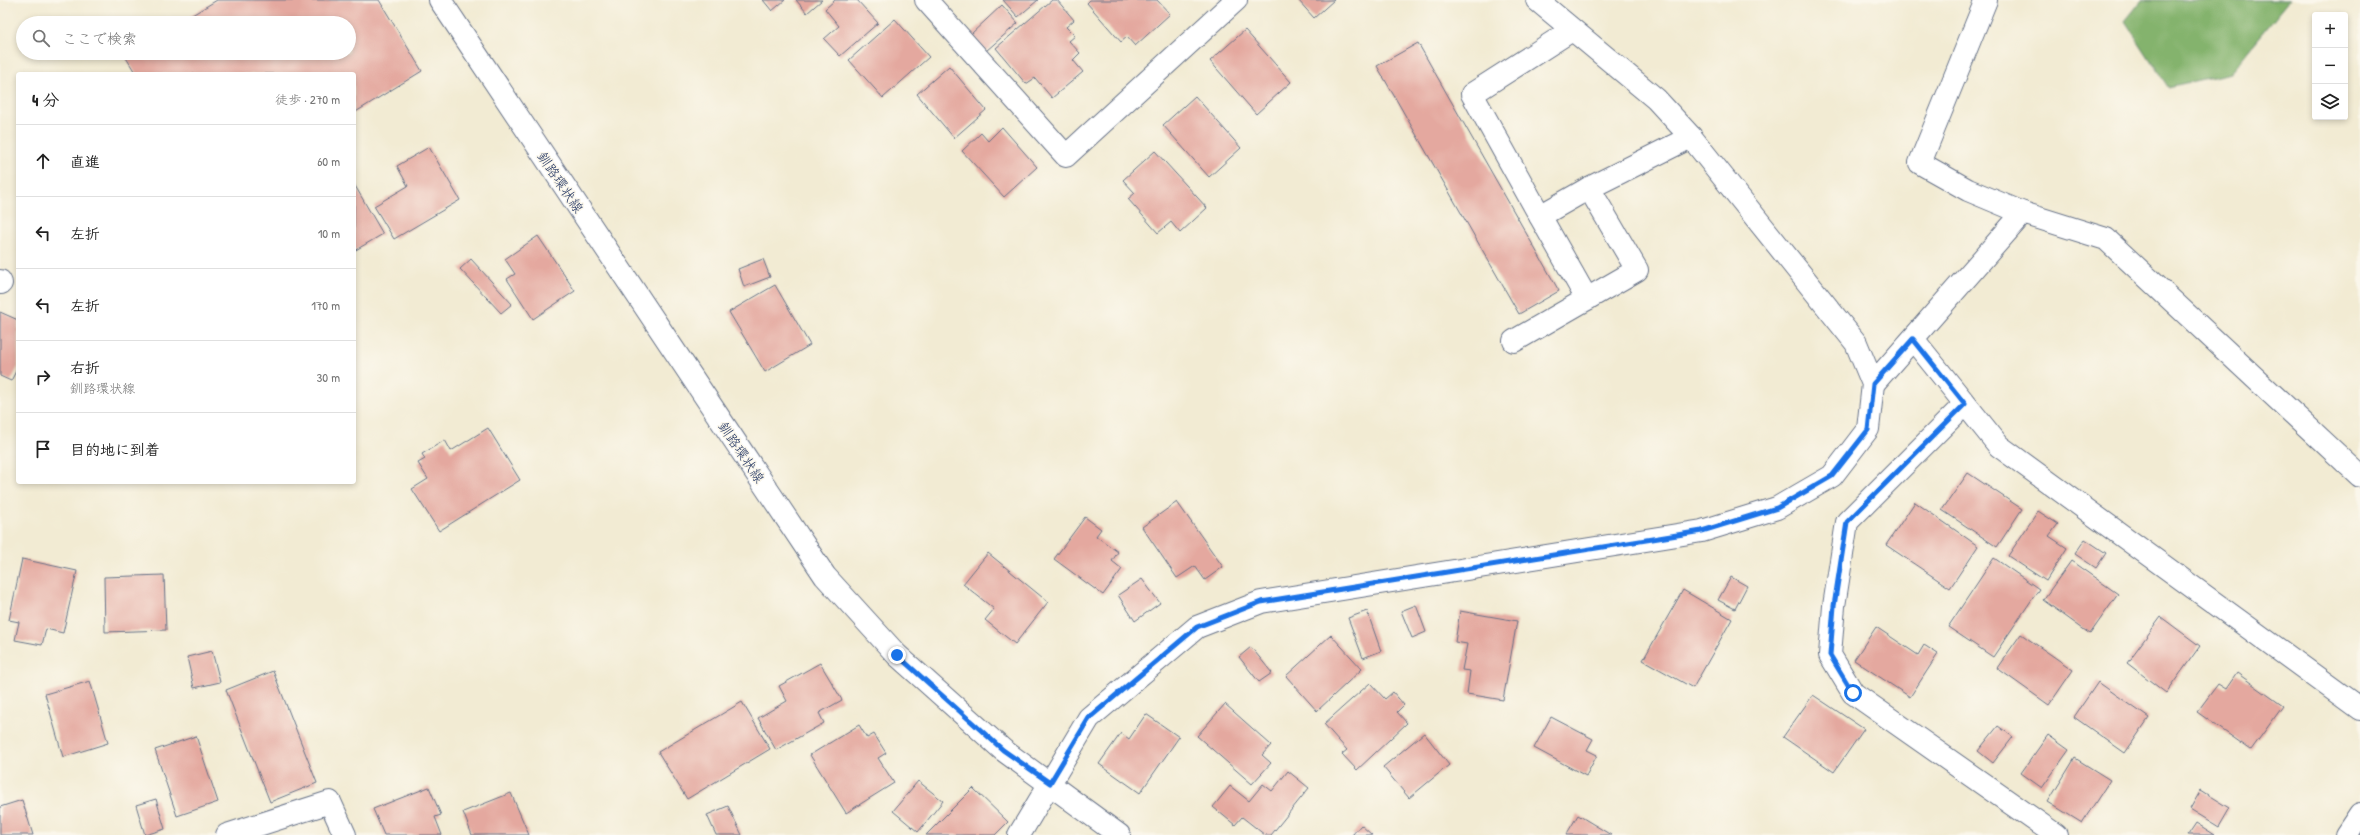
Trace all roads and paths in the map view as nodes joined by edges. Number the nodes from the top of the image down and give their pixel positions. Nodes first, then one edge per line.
1 (440, 0) edge
2 (926, 0) edge
3 (1236, 0) edge
4 (1537, 0) edge
5 (1986, 0) edge
6 (1572, 30) junction
7 (1690, 137) junction
8 (1588, 188) junction
9 (2023, 213) junction
10 (1540, 216) junction
11 (1587, 299) junction
12 (1913, 339) junction
13 (1514, 341) dead end
14 (1873, 384) junction
15 (1965, 404) junction
16 (2360, 476) edge
17 (2360, 709) edge
18 (1050, 783) junction
19 (2360, 814) edge
20 (227, 835) edge
21 (344, 835) edge
22 (1019, 835) edge
23 (1119, 835) edge
24 (2056, 835) edge
25 (2346, 835) edge

1 - 18 street, 釧路環状線
2 - 3 street
4 - 6 street
5 - 9 street
6 - 7 street
6 - 10 street
7 - 8 street
7 - 14 street
8 - 10 street
8 - 11 street
9 - 12 street
9 - 16 street
10 - 11 street
11 - 13 street
12 - 14 street
12 - 15 street
14 - 18 street
15 - 17 street
15 - 24 street
18 - 22 street
18 - 23 street, 釧路環状線
19 - 25 street
20 - 21 street

